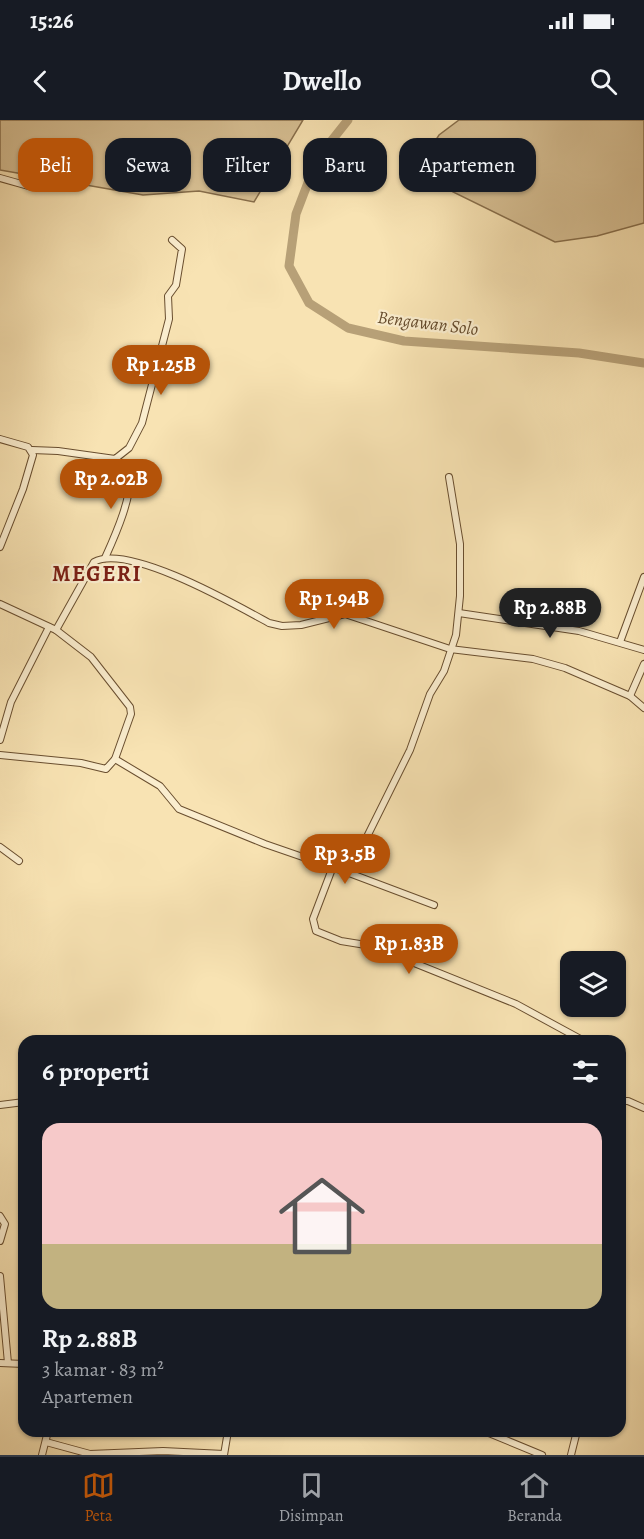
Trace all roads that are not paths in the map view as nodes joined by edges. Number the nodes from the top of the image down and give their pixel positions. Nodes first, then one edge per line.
1 (0, 178) edge
2 (18, 183) edge
3 (172, 240) dead end
4 (0, 440) edge
5 (32, 450) junction
6 (115, 459) junction
7 (449, 477) dead end
8 (0, 547) edge
9 (105, 558) junction
10 (644, 577) edge
11 (0, 604) edge
12 (459, 613) junction
13 (52, 628) junction
14 (620, 642) junction
15 (450, 649) junction
16 (644, 650) edge
17 (644, 664) edge
18 (630, 696) junction
19 (644, 708) edge
20 (0, 740) edge
21 (0, 755) edge
22 (115, 759) junction
23 (0, 847) edge
24 (19, 861) dead end
25 (332, 869) junction
26 (349, 873) junction
27 (434, 905) dead end
28 (574, 1035) edge
29 (626, 1101) edge
30 (18, 1103) edge
31 (0, 1105) edge
32 (644, 1108) edge
33 (0, 1216) edge
34 (0, 1240) edge
35 (0, 1276) edge
36 (0, 1363) edge
37 (8, 1363) junction
38 (18, 1364) edge
39 (47, 1437) edge
40 (227, 1437) edge
41 (498, 1437) edge
42 (576, 1437) edge
43 (46, 1442) junction
44 (42, 1455) edge
45 (224, 1455) edge
46 (542, 1455) edge
47 (571, 1455) edge

1 - 2 street
3 - 6 street
4 - 5 street
5 - 6 street
5 - 8 street
6 - 9 street
7 - 12 street
9 - 13 street
9 - 15 street
10 - 14 street
11 - 13 street
12 - 14 street
12 - 15 street
13 - 20 street
13 - 22 street
14 - 16 street
15 - 18 street
15 - 26 street
17 - 18 street
18 - 19 street
21 - 22 street
22 - 25 street
23 - 24 street
25 - 26 street
25 - 28 street
26 - 27 street
29 - 32 street
30 - 31 street
33 - 34 street
35 - 37 street
36 - 37 street
37 - 38 street
39 - 43 street
40 - 45 street
41 - 46 street
42 - 47 street
43 - 44 street
43 - 45 street

